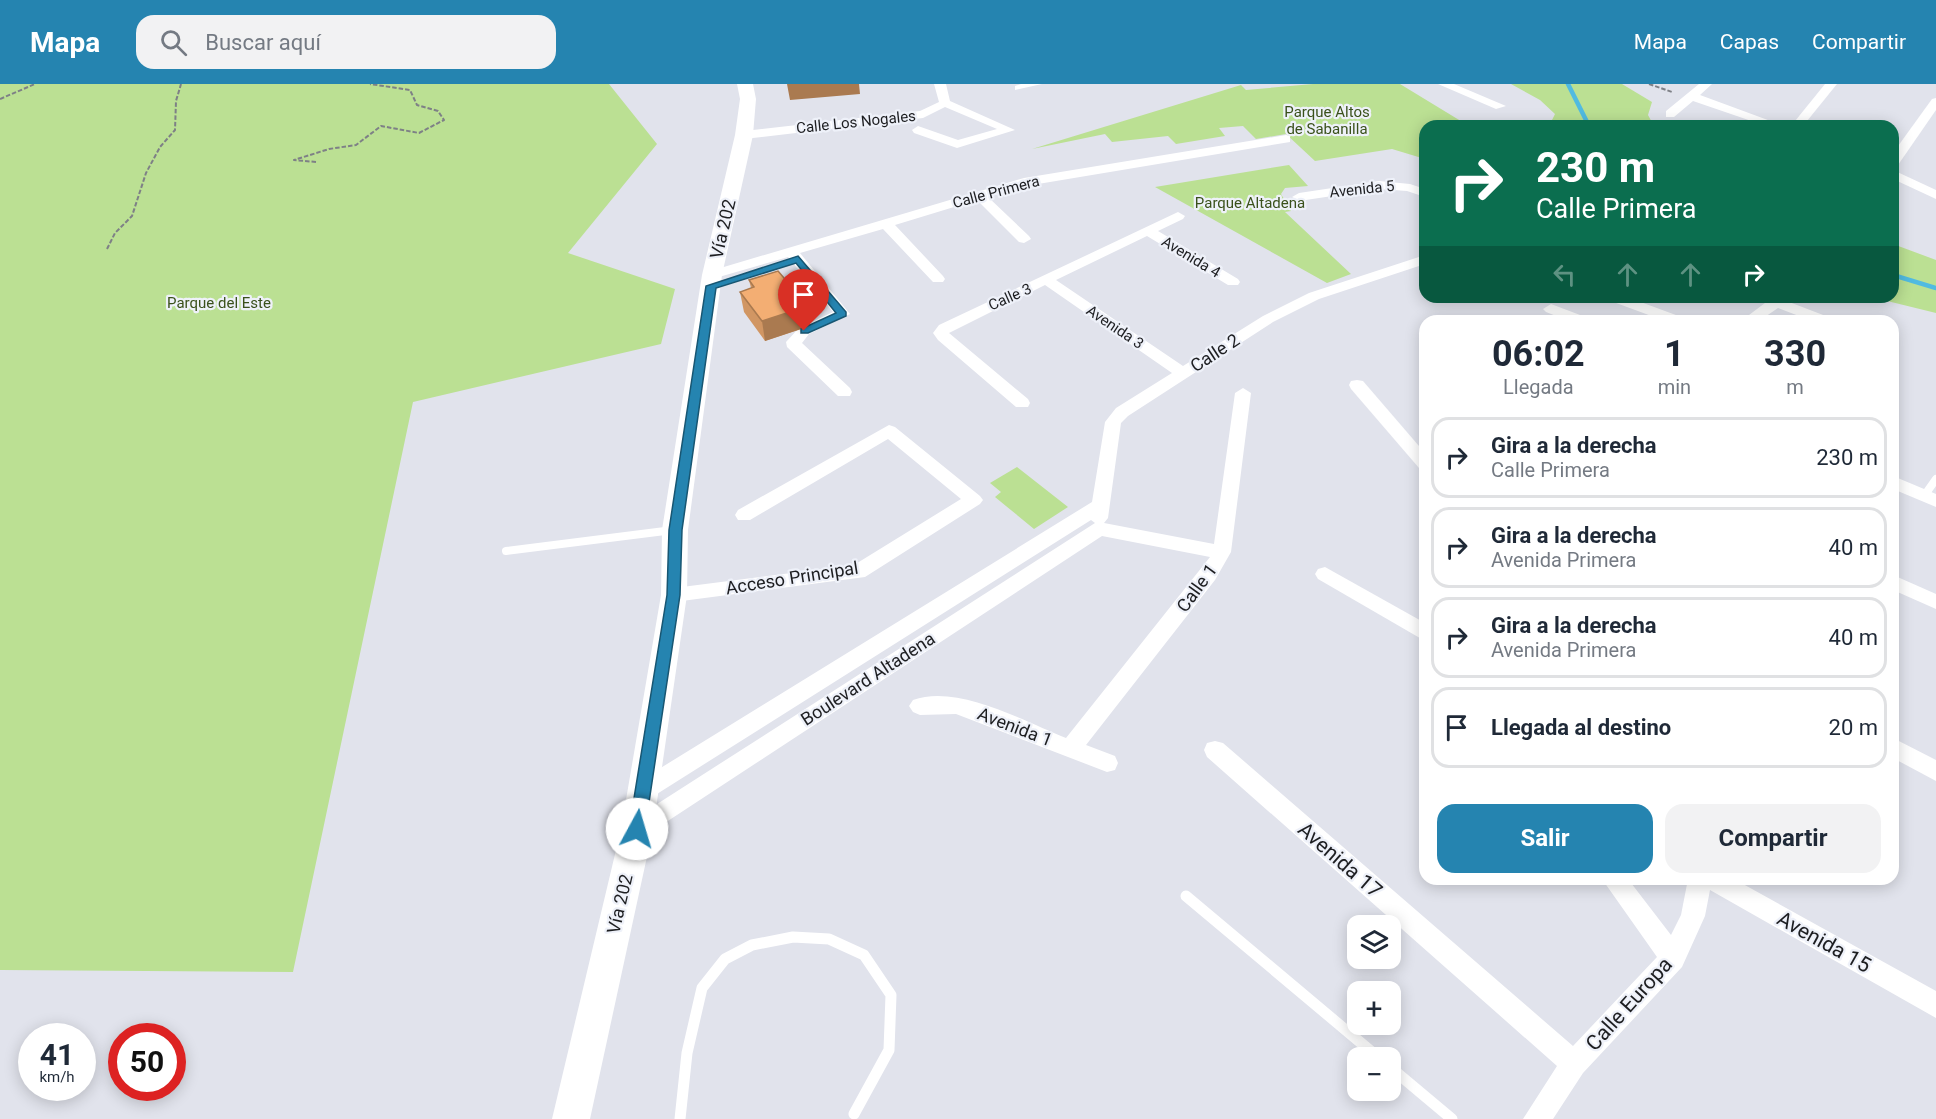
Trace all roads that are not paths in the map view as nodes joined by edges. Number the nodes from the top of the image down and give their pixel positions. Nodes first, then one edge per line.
1 (745, 84) edge
2 (940, 84) edge
3 (1036, 84) edge
4 (1444, 84) edge
5 (1706, 84) edge
6 (1831, 84) edge
7 (1019, 88) dead end
8 (1691, 96) junction
9 (1936, 102) edge
10 (945, 103) junction
11 (1500, 106) dead end
12 (1670, 114) dead end
13 (1761, 120) edge
14 (1802, 120) edge
15 (918, 130) dead end
16 (744, 135) junction
17 (1286, 139) dead end
18 (1899, 154) edge
19 (1899, 177) edge
20 (1419, 191) edge
21 (979, 195) junction
22 (1936, 195) edge
23 (1299, 197) dead end
24 (1178, 216) dead end
25 (885, 223) junction
26 (1149, 231) junction
27 (1024, 239) dead end
28 (794, 255) junction
29 (1419, 261) edge
30 (938, 279) dead end
31 (1047, 280) junction
32 (712, 281) junction
33 (1233, 282) dead end
34 (1630, 303) edge
35 (1765, 303) edge
36 (1779, 303) edge
37 (1551, 309) dead end
38 (1567, 315) edge
39 (1662, 315) edge
40 (1754, 315) edge
41 (1810, 315) edge
42 (1183, 374) junction
43 (1357, 385) dead end
44 (844, 392) dead end
45 (1243, 393) dead end
46 (1022, 403) dead end
47 (1419, 457) edge
48 (1936, 479) edge
49 (1899, 485) edge
50 (1930, 498) edge
51 (1099, 506) junction
52 (744, 515) dead end
53 (1099, 529) junction
54 (675, 530) junction
55 (506, 551) dead end
56 (1222, 552) junction
57 (1325, 574) dead end
58 (1899, 585) edge
59 (674, 595) junction
60 (1936, 602) edge
61 (942, 604) junction
62 (958, 620) junction
63 (1419, 629) edge
64 (784, 703) junction
65 (920, 706) dead end
66 (801, 722) junction
67 (1071, 748) junction
68 (1215, 750) dead end
69 (1899, 750) edge
70 (1107, 763) dead end
71 (1936, 771) edge
72 (641, 792) junction
73 (637, 829) junction
74 (1618, 885) edge
75 (1699, 885) edge
76 (1723, 885) edge
77 (1186, 896) dead end
78 (1672, 958) junction
79 (1936, 1005) edge
80 (1366, 1047) edge
81 (1574, 1064) junction
82 (1401, 1076) edge
83 (854, 1114) dead end
84 (571, 1119) edge
85 (680, 1119) edge
86 (1452, 1119) edge
87 (1537, 1119) edge

1 - 16 main road, Vía 202
2 - 10 street
3 - 7 street
4 - 11 street
5 - 8 street
6 - 14 street
8 - 12 street
8 - 13 street
9 - 18 street
10 - 15 street
10 - 16 street, Calle Los Nogales
16 - 32 main road, Vía 202
17 - 21 street, Calle Primera
19 - 22 street
20 - 23 street, Avenida 5
21 - 25 street, Calle Primera
21 - 27 street
24 - 26 street, Calle 3
25 - 28 street, Calle Primera
25 - 30 street
26 - 31 street, Calle 3
26 - 33 street, Avenida 4
28 - 32 street, Calle Primera
28 - 44 street
29 - 42 street, Calle 2
31 - 42 street, Avenida 3
31 - 46 street, Calle 3
32 - 54 main road, Vía 202
34 - 39 street
35 - 40 street
36 - 41 street
37 - 38 street
42 - 51 street, Calle 2
43 - 47 street
45 - 56 street, Calle 1
48 - 50 lane
49 - 50 street
51 - 53 street, Calle 2
51 - 61 street, Boulevard Altadena
52 - 59 street, Acceso Principal
53 - 56 street
53 - 62 street, Boulevard Altadena
54 - 55 lane
54 - 59 main road, Vía 202
56 - 67 street, Calle 1
57 - 63 street
58 - 60 street
59 - 72 main road, Vía 202
61 - 62 street
61 - 64 street, Boulevard Altadena
62 - 66 street, Boulevard Altadena
64 - 66 street
64 - 72 street, Boulevard Altadena
65 - 67 street, Avenida 1
66 - 73 street, Boulevard Altadena
67 - 70 street, Avenida 1
68 - 81 street, Avenida 17
69 - 71 street
72 - 73 main road, Vía 202
73 - 84 main road, Vía 202
74 - 78 street
75 - 78 street, Calle Europa
76 - 79 street, Avenida 15
77 - 80 lane
78 - 81 street, Calle Europa
81 - 87 street, Calle Europa
82 - 86 lane
83 - 85 lane

